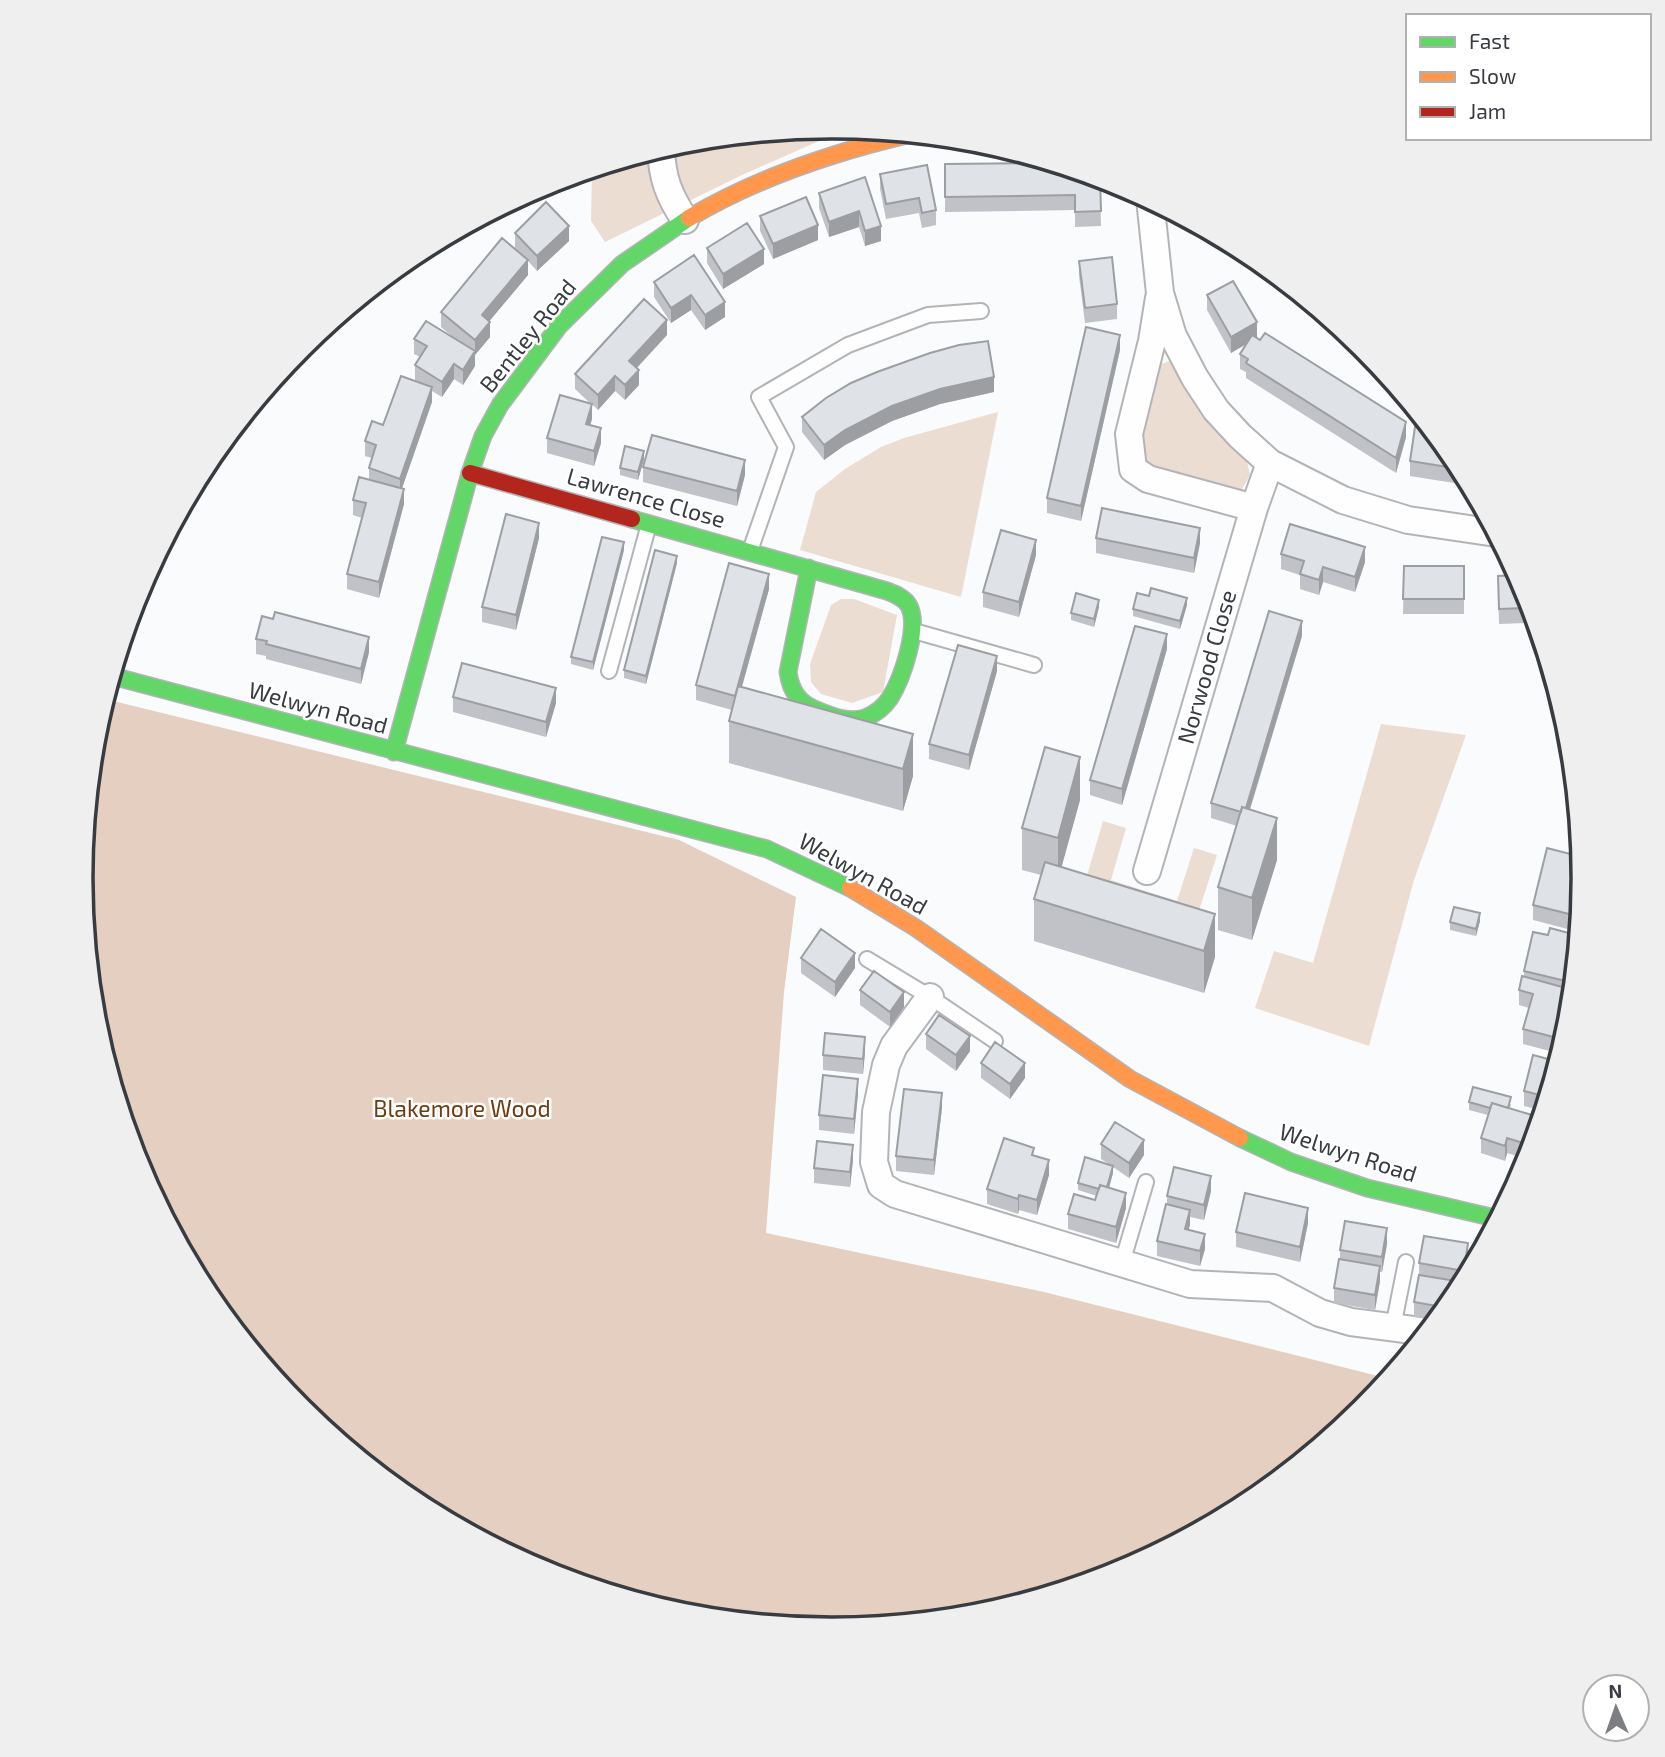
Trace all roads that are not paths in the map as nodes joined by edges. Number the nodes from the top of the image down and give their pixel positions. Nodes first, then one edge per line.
1 (847, 139) edge
2 (661, 159) edge
3 (1151, 211) edge
4 (685, 220) junction
5 (1160, 293) junction
6 (981, 311) dead end
7 (1270, 463) junction
8 (470, 473) junction
9 (1254, 508) junction
10 (650, 522) junction
11 (1485, 531) edge
12 (751, 551) junction
13 (809, 568) junction
14 (912, 631) junction
15 (1034, 666) dead end
16 (609, 671) dead end
17 (121, 678) edge
18 (394, 752) junction
19 (1147, 871) dead end
20 (867, 959) dead end
21 (930, 997) junction
22 (995, 1041) edge
23 (1146, 1182) dead end
24 (1490, 1217) edge
25 (1406, 1262) dead end
26 (1122, 1263) junction
27 (1392, 1327) junction
28 (1418, 1330) edge

1 - 4 street, Bentley Road
2 - 4 street
3 - 5 street
4 - 8 street, Bentley Road
5 - 7 street
5 - 9 street
6 - 12 lane
7 - 9 street, Norwood Close
7 - 11 street
8 - 10 street, Lawrence Close
8 - 18 street, Bentley Road
9 - 19 street, Norwood Close
10 - 12 street, Lawrence Close
10 - 16 lane
12 - 13 street, Lawrence Close
13 - 14 street, Lawrence Close
13 - 14 street
14 - 15 lane
17 - 18 street, Welwyn Road
18 - 24 street, Welwyn Road
20 - 21 lane
21 - 22 lane
21 - 26 street
23 - 26 lane
25 - 27 lane
26 - 27 street
27 - 28 street

